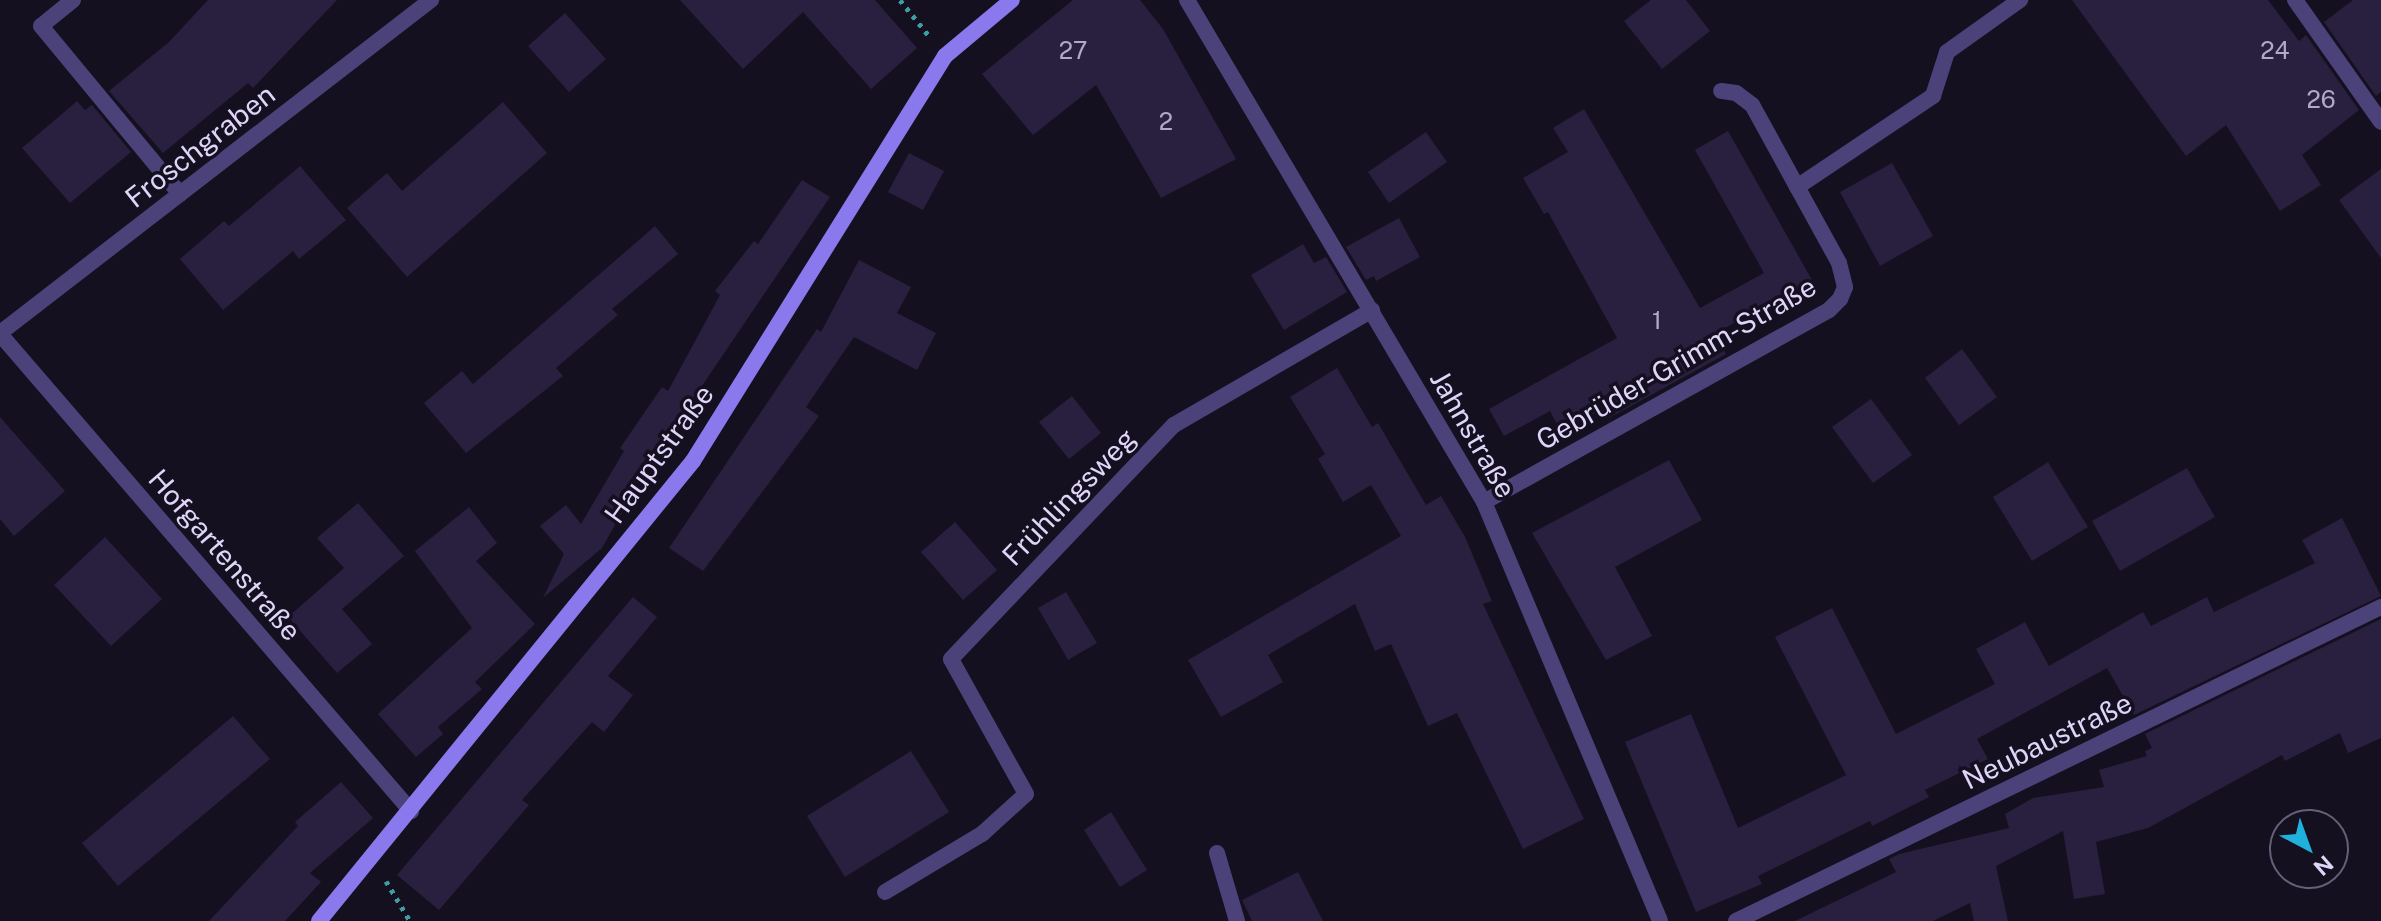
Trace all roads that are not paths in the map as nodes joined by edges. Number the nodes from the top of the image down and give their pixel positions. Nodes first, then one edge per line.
1 (73, 0) edge
2 (431, 0) edge
3 (1012, 0) edge
4 (1187, 0) edge
5 (2020, 0) edge
6 (2295, 0) edge
7 (1721, 91) dead end
8 (2381, 122) edge
9 (1797, 187) junction
10 (180, 194) junction
11 (1372, 310) junction
12 (0, 334) edge
13 (1484, 502) junction
14 (2381, 607) edge
15 (411, 811) junction
16 (1217, 853) dead end
17 (885, 892) dead end
18 (319, 921) edge
19 (1237, 921) edge
20 (1660, 921) edge
21 (1736, 921) edge

1 - 10 street
2 - 10 street, Froschgraben
3 - 15 street, Hauptstraße
4 - 11 street, Jahnstraße
5 - 9 street
6 - 8 street
7 - 9 street, Gebrüder-Grimm-Straße
9 - 13 street, Gebrüder-Grimm-Straße
10 - 12 street, Froschgraben
11 - 13 street, Jahnstraße
11 - 17 street, Frühlingsweg
12 - 15 street, Hofgartenstraße
13 - 20 street, Jahnstraße
14 - 21 street, Neubaustraße
15 - 18 street, Hauptstraße
16 - 19 street

